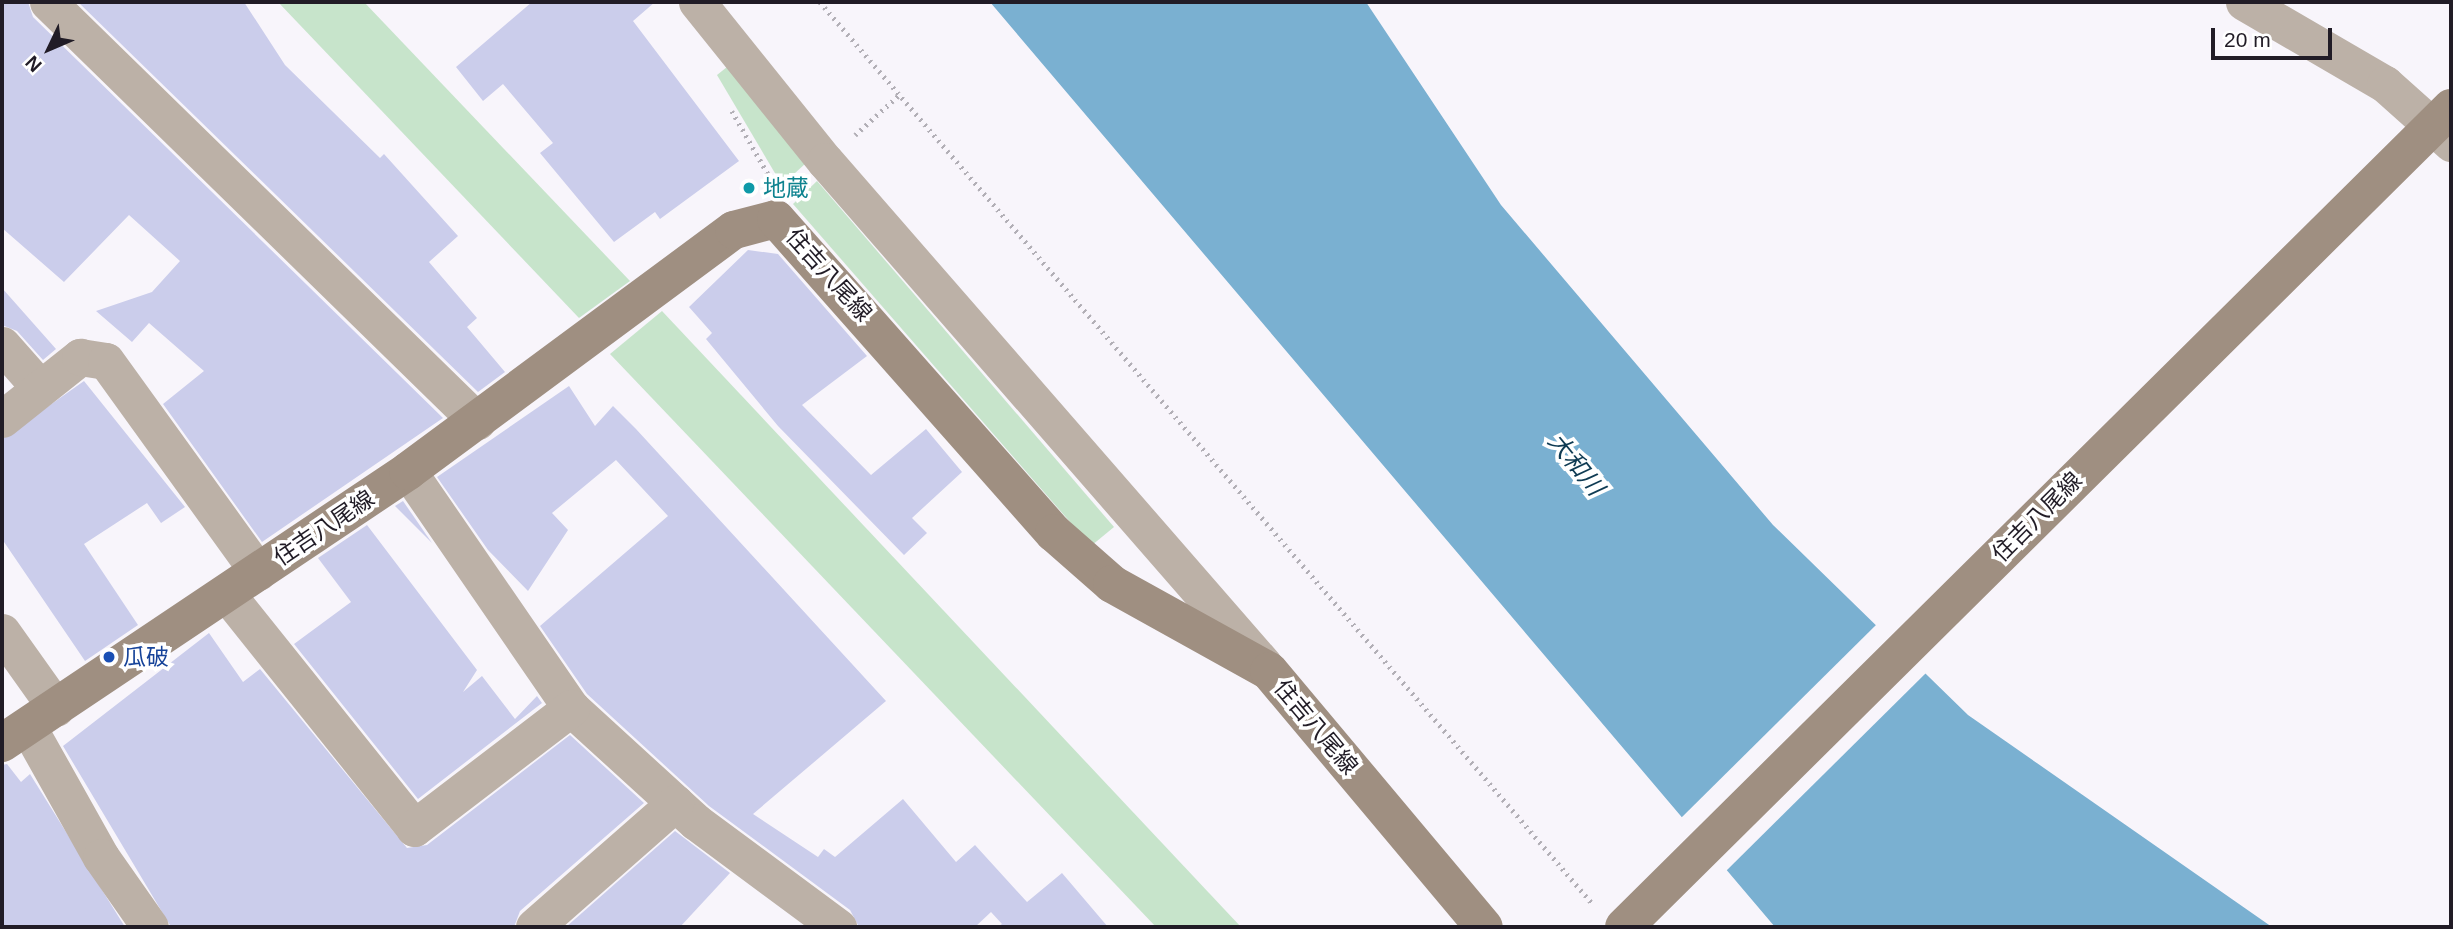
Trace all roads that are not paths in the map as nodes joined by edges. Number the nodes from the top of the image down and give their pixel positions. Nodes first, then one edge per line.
1 (48, 2) edge
2 (697, 2) edge
3 (2244, 2) edge
4 (2436, 131) edge
5 (2, 345) edge
6 (40, 388) junction
7 (2, 419) edge
8 (477, 421) junction
9 (408, 471) junction
10 (258, 572) junction
11 (226, 593) junction
12 (2, 632) edge
13 (1269, 671) junction
14 (572, 708) junction
15 (28, 726) edge
16 (675, 803) junction
17 (1610, 917) edge
18 (150, 927) edge
19 (534, 927) edge
20 (838, 927) edge
21 (1484, 927) edge

1 - 8 street
2 - 13 street
3 - 4 street
4 - 17 main road, 住吉八尾線
5 - 6 street
6 - 7 street
6 - 10 street
8 - 9 main road, 住吉八尾線
8 - 13 main road, 住吉八尾線
9 - 10 main road, 住吉八尾線
9 - 14 street
10 - 11 main road, 住吉八尾線
11 - 14 street
11 - 15 main road, 住吉八尾線
12 - 15 street
13 - 21 main road, 住吉八尾線
14 - 16 street
15 - 18 street
16 - 19 street
16 - 20 street

